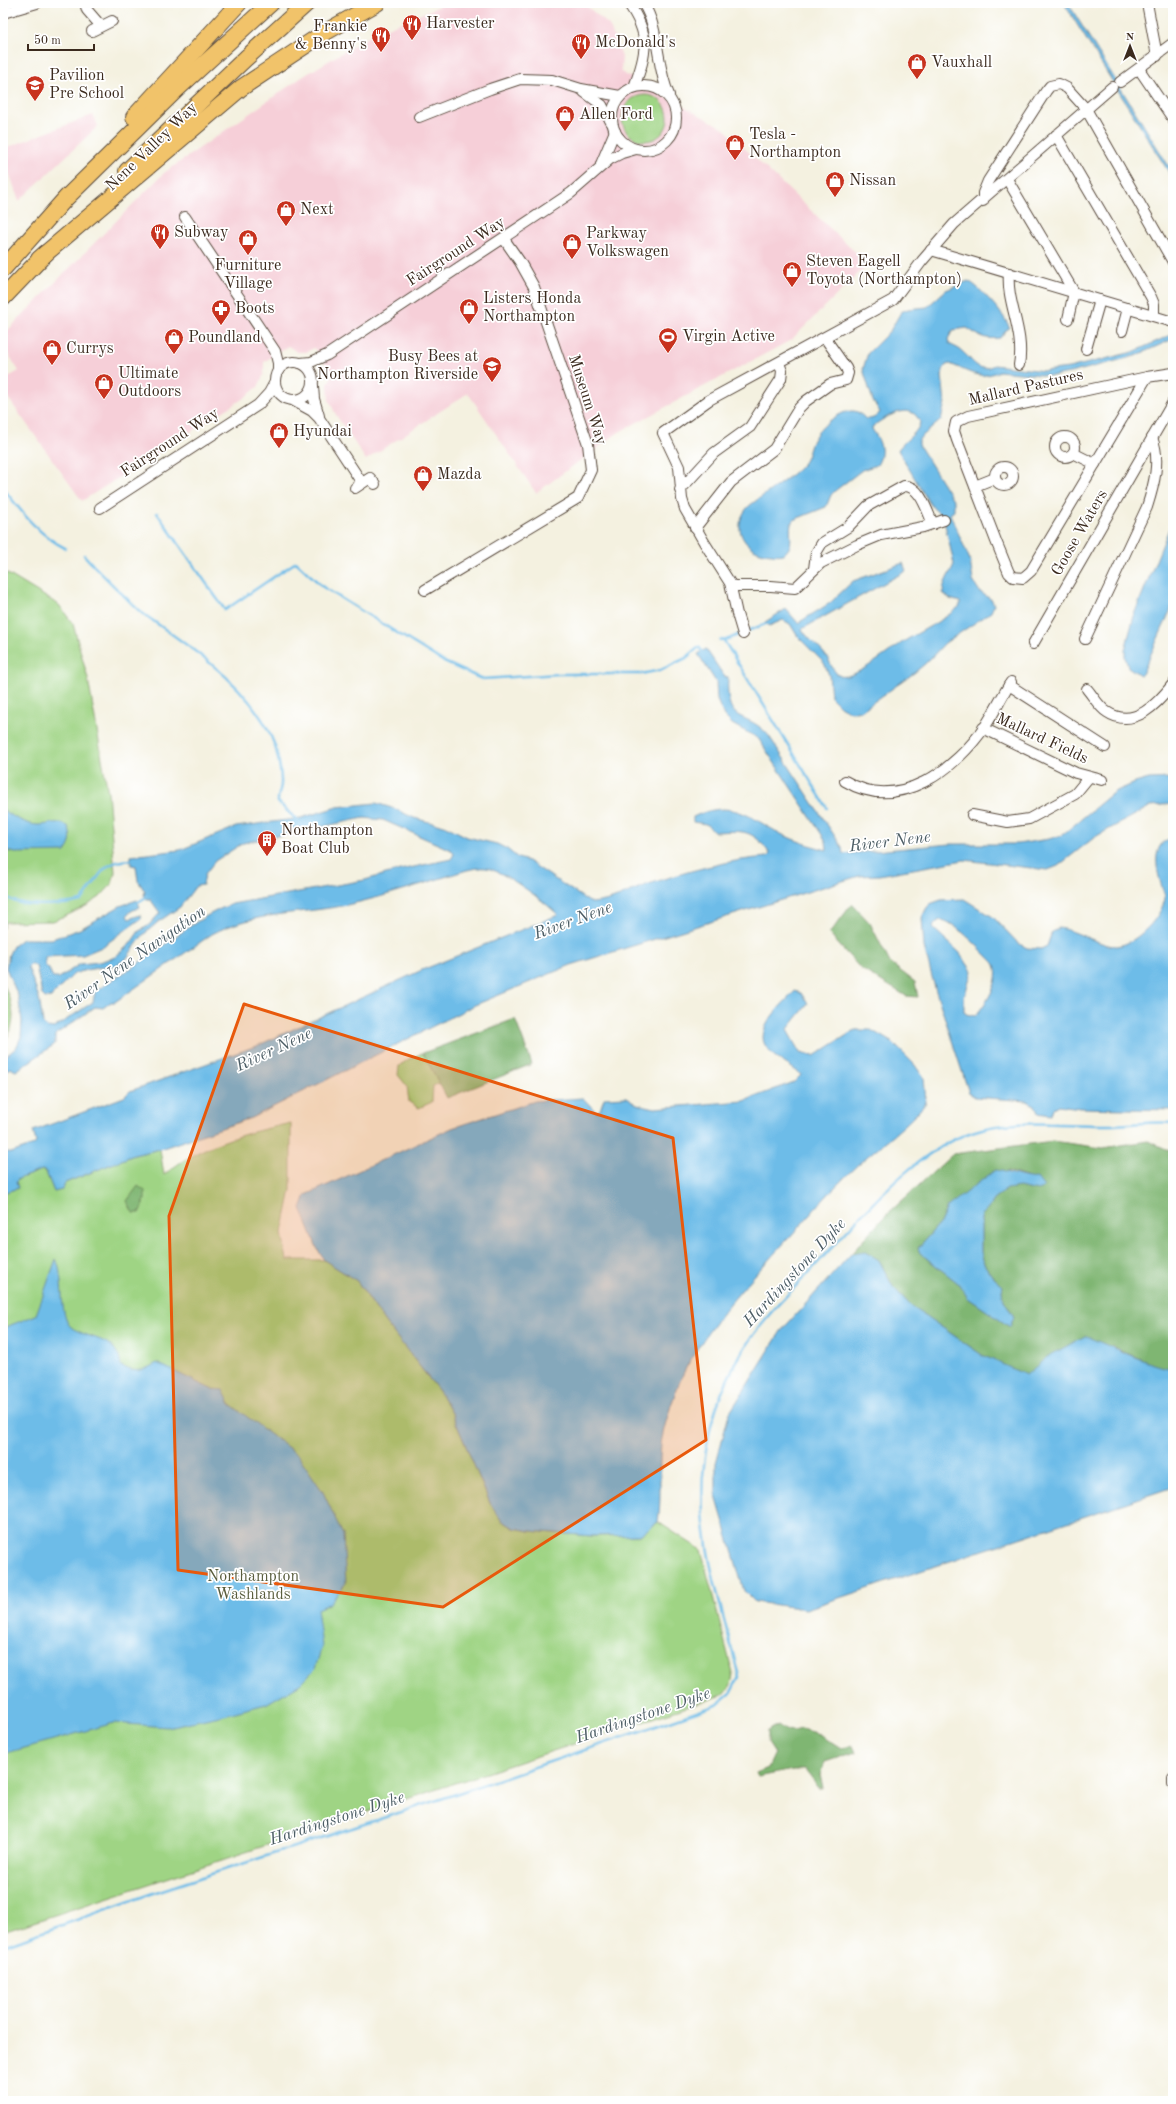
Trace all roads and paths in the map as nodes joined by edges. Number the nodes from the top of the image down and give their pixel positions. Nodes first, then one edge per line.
1 (37, 3) edge
2 (85, 3) edge
3 (239, 3) edge
4 (270, 3) edge
5 (307, 3) edge
6 (377, 3) edge
7 (628, 3) edge
8 (643, 3) edge
9 (1148, 3) edge
10 (3, 13) edge
11 (112, 21) dead end
12 (1173, 43) edge
13 (1157, 56) junction
14 (1139, 69) junction
15 (634, 87) junction
16 (581, 89) junction
17 (669, 95) junction
18 (620, 96) junction
19 (1086, 109) junction
20 (419, 117) dead end
21 (1173, 119) edge
22 (613, 128) junction
23 (1056, 135) junction
24 (636, 149) junction
25 (598, 169) junction
26 (1007, 179) junction
27 (66, 198) junction
28 (983, 200) junction
29 (185, 217) dead end
30 (504, 239) junction
31 (931, 250) junction
32 (39, 259) junction
33 (1173, 262) edge
34 (3, 269) edge
35 (1009, 273) junction
36 (1074, 292) junction
37 (3, 298) edge
38 (1100, 300) junction
39 (1128, 308) junction
40 (1154, 316) junction
41 (1068, 319) dead end
42 (1173, 322) edge
43 (1122, 331) dead end
44 (825, 338) junction
45 (1086, 349) dead end
46 (275, 351) junction
47 (327, 355) junction
48 (297, 362) junction
49 (779, 363) junction
50 (1019, 365) dead end
51 (278, 372) junction
52 (1173, 372) edge
53 (1146, 377) junction
54 (275, 382) junction
55 (313, 383) junction
56 (283, 397) junction
57 (294, 401) junction
58 (1173, 402) edge
59 (258, 405) junction
60 (319, 418) junction
61 (1152, 438) junction
62 (1073, 453) dead end
63 (1095, 464) junction
64 (995, 478) dead end
65 (375, 484) dead end
66 (975, 486) junction
67 (680, 490) junction
68 (100, 508) dead end
69 (944, 520) dead end
70 (933, 524) junction
71 (695, 528) junction
72 (814, 569) junction
73 (731, 586) junction
74 (426, 590) dead end
75 (744, 634) dead end
76 (1084, 639) dead end
77 (1033, 644) dead end
78 (1173, 684) edge
79 (1087, 689) dead end
80 (983, 728) junction
81 (1105, 747) dead end
82 (1089, 777) junction
83 (1102, 780) dead end
84 (845, 781) dead end
85 (972, 816) dead end
86 (1173, 1778) edge
87 (1173, 1784) edge

1 - 10 street
2 - 11 street
3 - 27 highway
4 - 27 highway, Nene Valley Way
5 - 32 highway, Nene Valley Way
6 - 32 highway
7 - 15 street
8 - 17 street
9 - 13 street
12 - 13 street
13 - 14 street
14 - 19 street
14 - 21 street
15 - 17 street
15 - 18 street
16 - 18 street
16 - 20 street
16 - 22 street
17 - 24 street
18 - 22 street
19 - 23 street
19 - 28 street
19 - 33 street
22 - 24 street
22 - 25 street
23 - 26 street
23 - 40 street
24 - 25 street, Fairground Way
25 - 30 street, Fairground Way
26 - 28 street
26 - 36 street
27 - 34 highway, Nene Valley Way
28 - 31 street
29 - 46 street
30 - 47 street, Fairground Way
30 - 74 street, Museum Way
31 - 35 street
31 - 44 street
32 - 37 highway, Nene Valley Way
35 - 36 street
35 - 50 street
36 - 38 street
36 - 41 street
38 - 39 street
38 - 45 street, Mallard Pastures
39 - 40 street
39 - 43 street
40 - 42 street
44 - 49 street
44 - 71 street
46 - 48 street
46 - 51 street
47 - 48 street
47 - 55 street
48 - 51 street
48 - 55 street
49 - 67 street
49 - 67 street
51 - 54 street
52 - 53 street, Mallard Pastures
53 - 63 street, Mallard Pastures
53 - 66 street, Mallard Pastures
54 - 56 street
54 - 59 street
55 - 57 street
55 - 60 street
56 - 57 street
56 - 59 street
57 - 60 street
58 - 61 street, Goose Waters
59 - 68 street, Fairground Way
60 - 65 street
61 - 76 street
61 - 77 street, Goose Waters
62 - 63 street
63 - 66 street, Mallard Pastures
64 - 66 street
67 - 71 street
69 - 70 street
70 - 72 street
70 - 72 street
71 - 73 street
72 - 73 street
73 - 75 street
78 - 79 street
80 - 81 street, Mallard Fields
80 - 82 street, Mallard Fields
80 - 84 street, Mallard Fields
82 - 83 street, Mallard Fields
82 - 85 street, Mallard Fields
86 - 87 street

